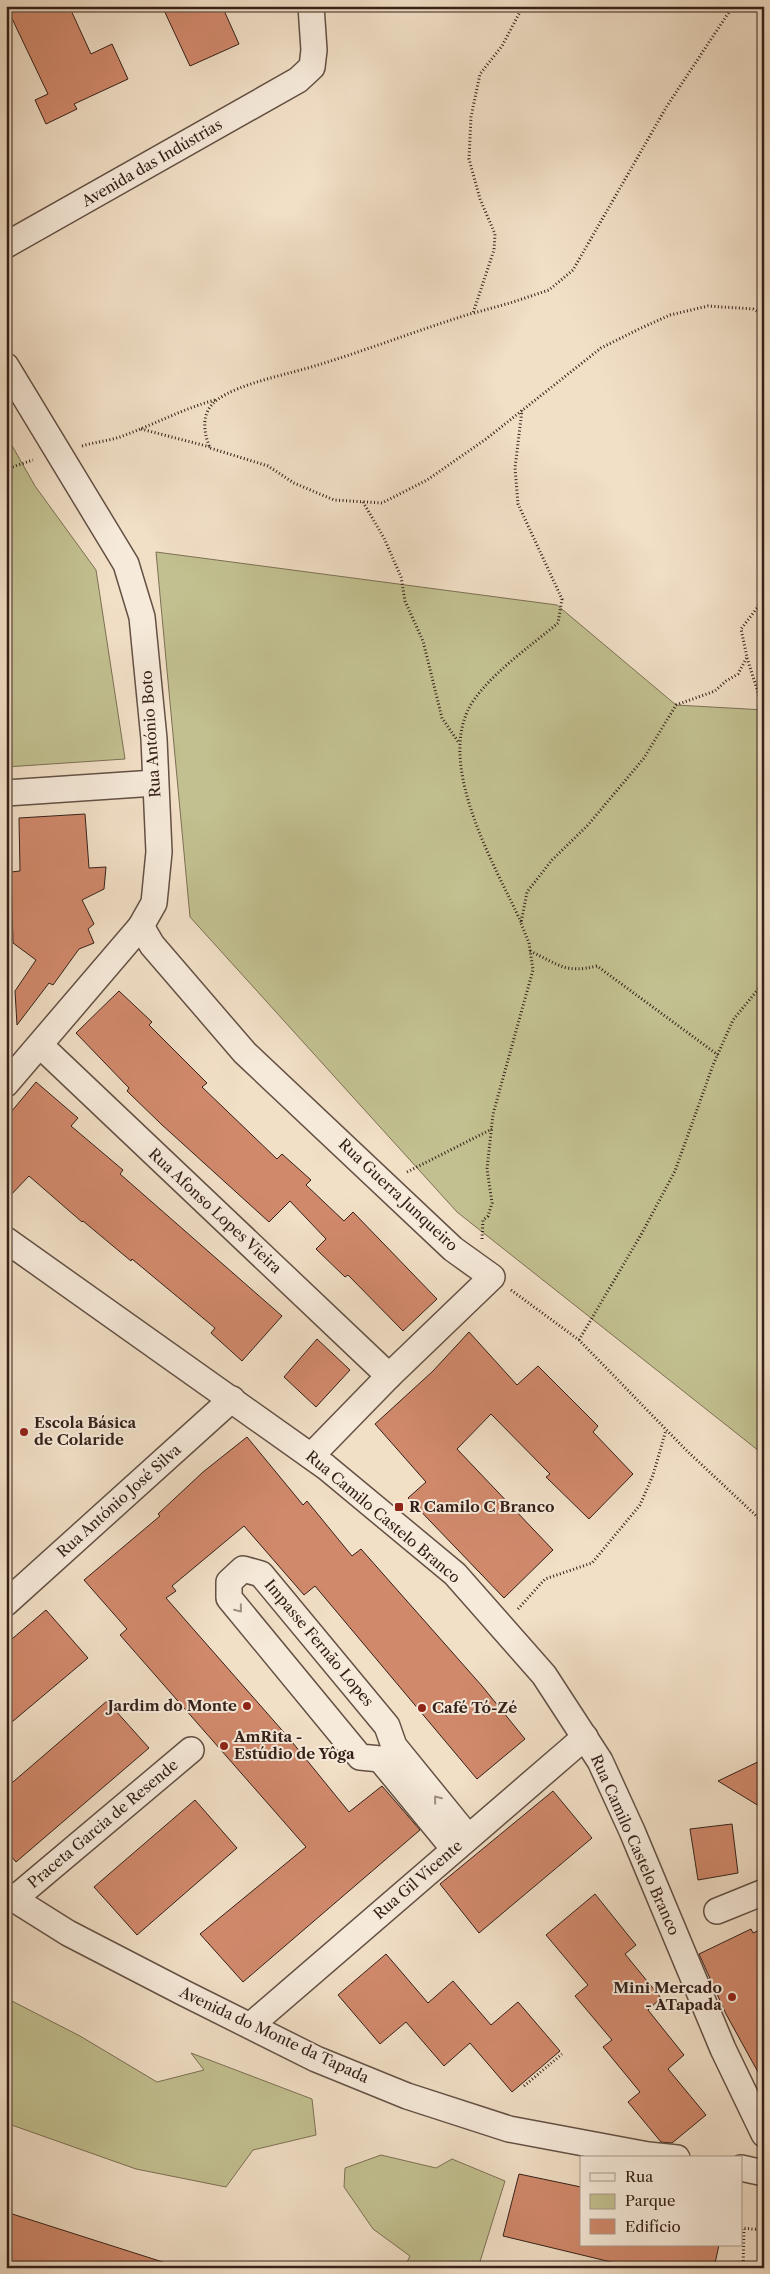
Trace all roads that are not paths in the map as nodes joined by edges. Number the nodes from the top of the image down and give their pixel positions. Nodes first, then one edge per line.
1 (311, 6) edge
2 (6, 246) edge
3 (6, 366) edge
4 (155, 783) junction
5 (6, 793) edge
6 (141, 926) junction
7 (41, 1046) junction
8 (6, 1084) edge
9 (6, 1240) edge
10 (389, 1376) junction
11 (232, 1399) junction
12 (311, 1456) junction
13 (6, 1603) edge
14 (585, 1737) junction
15 (191, 1750) dead end
16 (461, 1843) junction
17 (764, 1892) edge
18 (10, 1897) edge
19 (717, 1911) dead end
20 (251, 2025) junction
21 (764, 2134) edge
22 (657, 2156) edge
23 (742, 2168) edge
24 (764, 2173) edge

1 - 2 street, Avenida das Indústrias
3 - 4 street, Rua António Boto
4 - 5 street
4 - 6 street, Rua António Boto
6 - 7 street, Rua António Boto
6 - 10 street, Rua Guerra Junqueiro
7 - 8 street, Rua António Boto
7 - 10 street, Rua Afonso Lopes Vieira
9 - 11 street, Rua Camilo Castelo Branco
10 - 12 street
11 - 12 street, Rua Camilo Castelo Branco
11 - 13 street, Rua António José Silva
12 - 14 street, Rua Camilo Castelo Branco
14 - 16 street, Rua Gil Vicente
14 - 21 street, Rua Camilo Castelo Branco
15 - 18 street, Praceta Garcia de Resende
16 -> 16 street, Impasse Fernão Lopes
16 - 20 street, Rua Gil Vicente
17 - 19 street
18 - 20 street, Avenida do Monte da Tapada
20 - 22 street, Avenida do Monte da Tapada
23 - 24 street

